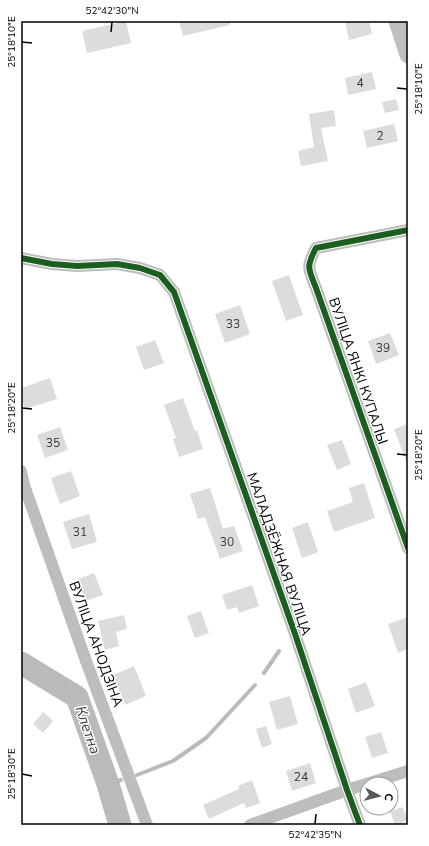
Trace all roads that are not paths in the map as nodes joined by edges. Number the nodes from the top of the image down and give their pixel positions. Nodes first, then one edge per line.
1 (397, 21) edge
2 (408, 55) edge
3 (408, 230) edge
4 (21, 258) edge
5 (21, 471) edge
6 (408, 548) edge
7 (408, 771) edge
8 (347, 790) junction
9 (147, 825) edge
10 (250, 825) edge
11 (360, 825) edge

1 - 2 street
3 - 6 street, ВУЛІЦА ЯНКІ КУПАЛЫ
4 - 8 street, МАЛАДЗЁЖНАЯ ВУЛІЦА
5 - 9 street, ВУЛІЦА АНОДЗІНА
7 - 8 street
8 - 10 street
8 - 11 street, МАЛАДЗЁЖНАЯ ВУЛІЦА

